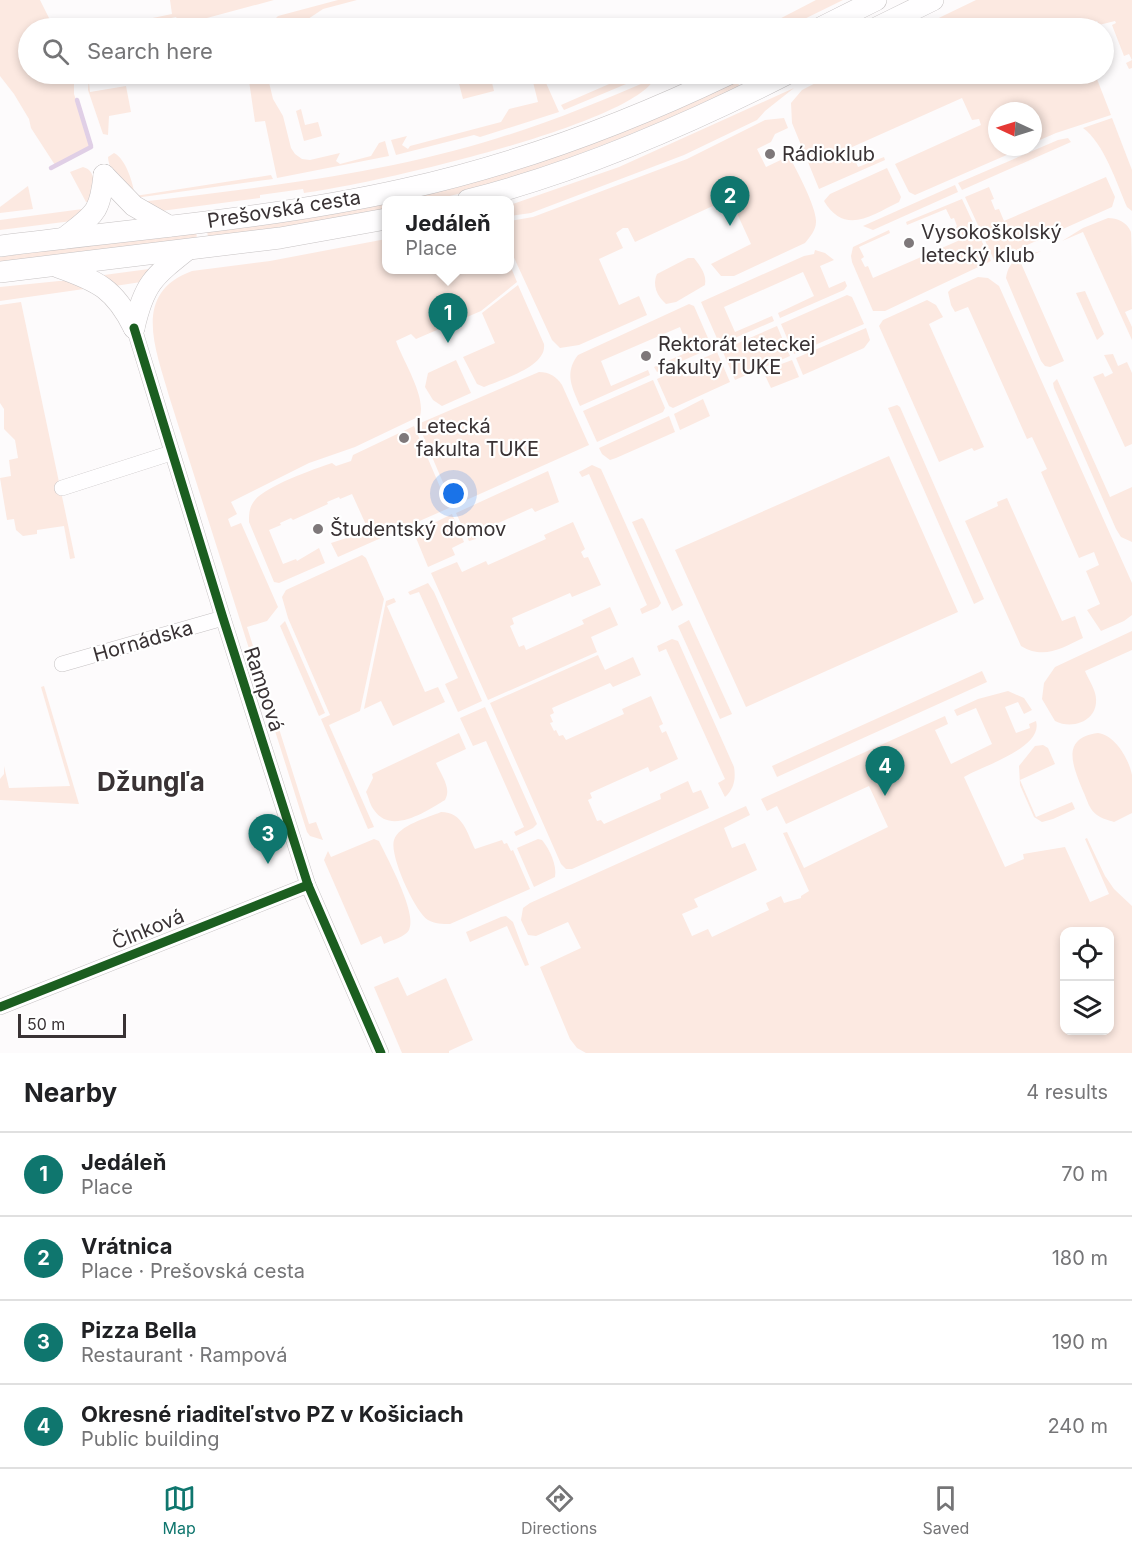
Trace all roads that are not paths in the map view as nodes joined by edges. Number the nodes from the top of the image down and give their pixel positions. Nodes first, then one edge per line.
1 (876, 0) edge
2 (933, 0) edge
3 (840, 18) edge
4 (896, 18) edge
5 (707, 84) edge
6 (766, 84) edge
7 (484, 196) edge
8 (382, 220) edge
9 (169, 226) junction
10 (64, 238) junction
11 (0, 246) edge
12 (188, 249) junction
13 (52, 265) junction
14 (0, 272) edge
15 (134, 328) junction
16 (171, 453) junction
17 (62, 488) dead end
18 (223, 618) junction
19 (62, 664) dead end
20 (309, 885) junction
21 (0, 1007) edge
22 (381, 1053) edge

1 - 3 highway
2 - 4 highway
5 - 9 highway, Prešovská cesta
6 - 7 highway
8 - 12 highway, Prešovská cesta
9 - 10 highway, Prešovská cesta
9 - 10 highway
10 - 11 highway, Prešovská cesta
12 - 13 highway, Prešovská cesta
12 - 15 highway
13 - 14 highway, Prešovská cesta
13 - 15 highway
15 - 16 street, Rampová
16 - 17 street
16 - 18 street, Rampová
18 - 19 street, Hornádska
18 - 20 street, Rampová
20 - 21 street, Člnková
20 - 22 street, Rampová

